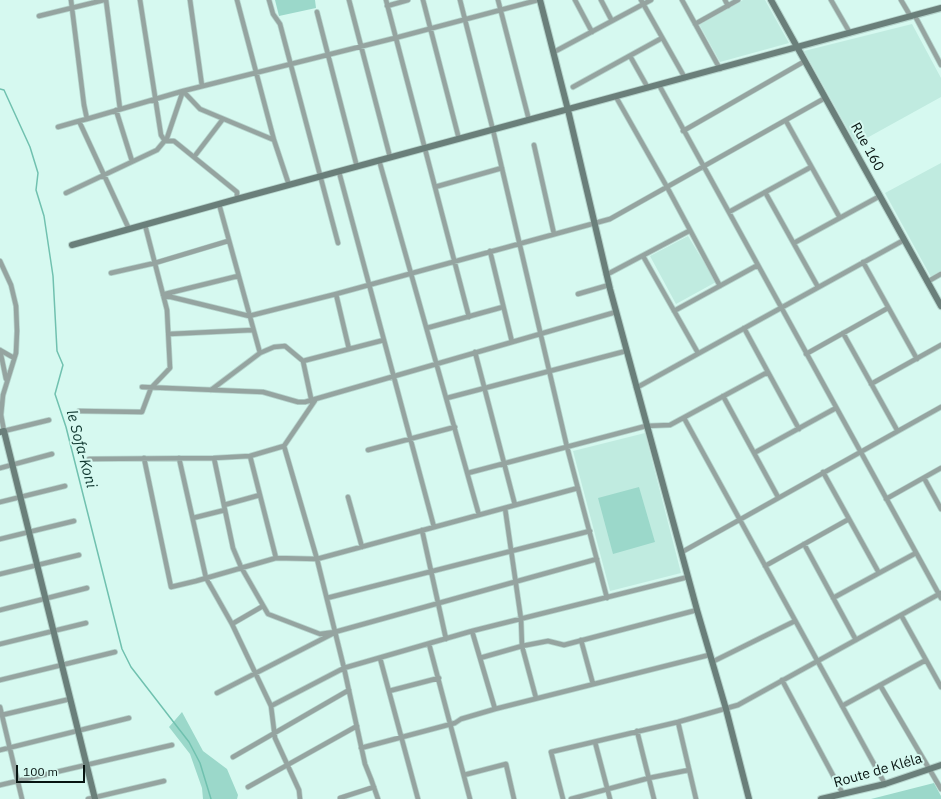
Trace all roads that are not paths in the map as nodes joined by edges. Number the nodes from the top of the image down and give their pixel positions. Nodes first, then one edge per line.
1 (71, 0) edge
2 (105, 0) edge
3 (140, 0) edge
4 (190, 0) edge
5 (237, 0) edge
6 (269, 0) edge
7 (349, 0) edge
8 (386, 0) edge
9 (408, 0) edge
10 (423, 0) edge
11 (460, 0) edge
12 (498, 0) edge
13 (539, 0) edge
14 (575, 0) edge
15 (601, 0) edge
16 (652, 0) edge
17 (682, 0) edge
18 (725, 0) edge
19 (738, 0) edge
20 (771, 0) edge
21 (831, 0) edge
22 (901, 0) edge
23 (642, 2) edge
24 (387, 6) junction
25 (728, 6) junction
26 (72, 8) junction
27 (941, 8) edge
28 (500, 9) junction
29 (317, 12) dead end
30 (39, 16) dead end
31 (913, 16) junction
32 (465, 18) junction
33 (612, 21) junction
34 (695, 24) junction
35 (430, 28) junction
36 (592, 32) junction
37 (850, 33) junction
38 (395, 38) junction
39 (662, 38) junction
40 (361, 46) junction
41 (798, 48) junction
42 (554, 52) junction
43 (328, 54) junction
44 (630, 56) junction
45 (805, 61) junction
46 (290, 64) junction
47 (941, 65) edge
48 (720, 69) junction
49 (257, 73) junction
50 (685, 78) junction
51 (659, 85) junction
52 (202, 86) junction
53 (573, 87) dead end
54 (648, 88) junction
55 (183, 91) junction
56 (616, 97) junction
57 (825, 98) junction
58 (156, 99) junction
59 (118, 110) junction
60 (568, 110) junction
61 (87, 119) junction
62 (223, 119) junction
63 (529, 120) junction
64 (79, 121) junction
65 (786, 121) junction
66 (58, 127) dead end
67 (494, 130) junction
68 (683, 131) junction
69 (459, 139) junction
70 (274, 140) junction
71 (165, 141) junction
72 (534, 145) dead end
73 (424, 149) junction
74 (194, 157) junction
75 (390, 158) junction
76 (379, 160) junction
77 (132, 161) junction
78 (703, 166) junction
79 (357, 167) junction
80 (811, 167) junction
81 (502, 168) junction
82 (339, 172) junction
83 (104, 175) junction
84 (321, 177) junction
85 (289, 185) junction
86 (435, 187) junction
87 (667, 187) junction
88 (766, 192) junction
89 (66, 193) dead end
90 (880, 196) junction
91 (237, 199) junction
92 (219, 204) junction
93 (729, 212) junction
94 (840, 218) junction
95 (594, 223) junction
96 (145, 225) junction
97 (129, 229) junction
98 (690, 231) junction
99 (554, 234) junction
100 (228, 240) junction
101 (904, 240) junction
102 (338, 243) dead end
103 (520, 243) junction
104 (794, 243) junction
105 (72, 245) dead end
106 (490, 251) junction
107 (643, 256) junction
108 (0, 261) edge
109 (454, 261) junction
110 (863, 262) junction
111 (155, 263) junction
112 (758, 265) junction
113 (111, 273) dead end
114 (411, 273) junction
115 (941, 274) edge
116 (606, 275) junction
117 (238, 276) junction
118 (928, 282) junction
119 (369, 284) junction
120 (609, 285) junction
121 (720, 286) junction
122 (818, 286) junction
123 (336, 294) junction
124 (578, 294) dead end
125 (163, 295) junction
126 (941, 306) edge
127 (503, 307) junction
128 (781, 307) junction
129 (888, 308) junction
130 (674, 311) junction
131 (616, 312) junction
132 (249, 316) junction
133 (469, 317) junction
134 (427, 328) junction
135 (744, 328) junction
136 (253, 330) junction
137 (541, 333) junction
138 (843, 333) junction
139 (168, 334) junction
140 (384, 340) junction
141 (512, 342) junction
142 (941, 345) edge
143 (349, 349) junction
144 (0, 350) edge
145 (626, 351) junction
146 (475, 352) junction
147 (260, 353) junction
148 (698, 353) junction
149 (806, 354) junction
150 (14, 358) junction
151 (917, 359) junction
152 (303, 361) junction
153 (437, 364) junction
154 (550, 371) junction
155 (768, 372) junction
156 (394, 376) junction
157 (6, 381) junction
158 (871, 384) junction
159 (142, 387) dead end
160 (151, 388) junction
161 (484, 388) junction
162 (636, 388) junction
163 (211, 390) junction
164 (723, 396) junction
165 (446, 398) junction
166 (313, 402) junction
167 (941, 407) edge
168 (836, 408) junction
169 (78, 411) dead end
170 (684, 418) junction
171 (49, 420) dead end
172 (646, 426) junction
173 (454, 427) junction
174 (799, 429) junction
175 (897, 430) junction
176 (2, 431) edge
177 (411, 439) junction
178 (284, 446) junction
179 (568, 447) junction
180 (368, 450) dead end
181 (860, 452) junction
182 (754, 453) junction
183 (52, 454) dead end
184 (250, 456) junction
185 (144, 458) junction
186 (179, 458) junction
187 (214, 458) junction
188 (89, 459) dead end
189 (504, 464) junction
190 (12, 465) junction
191 (0, 468) edge
192 (941, 468) edge
193 (823, 472) junction
194 (468, 473) junction
195 (924, 478) junction
196 (65, 486) dead end
197 (578, 488) junction
198 (260, 495) junction
199 (20, 497) junction
200 (348, 497) dead end
201 (778, 497) junction
202 (886, 499) junction
203 (0, 502) edge
204 (515, 505) junction
205 (224, 508) junction
206 (505, 508) junction
207 (941, 509) edge
208 (479, 515) junction
209 (193, 518) junction
210 (849, 519) junction
211 (739, 520) junction
212 (74, 521) dead end
213 (434, 527) junction
214 (422, 530) junction
215 (590, 531) junction
216 (29, 532) junction
217 (0, 538) edge
218 (804, 544) junction
219 (362, 547) junction
220 (511, 551) junction
221 (682, 552) junction
222 (916, 552) junction
223 (79, 555) dead end
224 (276, 558) junction
225 (597, 559) junction
226 (317, 560) junction
227 (37, 565) junction
228 (765, 566) junction
229 (241, 568) junction
230 (432, 571) junction
231 (879, 573) junction
232 (0, 574) edge
233 (688, 577) junction
234 (206, 578) junction
235 (516, 582) junction
236 (87, 588) dead end
237 (940, 595) edge
238 (326, 598) junction
239 (607, 598) junction
240 (833, 598) junction
241 (45, 599) junction
242 (439, 603) junction
243 (263, 606) junction
244 (0, 610) edge
245 (697, 610) junction
246 (901, 615) junction
247 (521, 619) junction
248 (795, 621) junction
249 (86, 623) dead end
250 (232, 624) junction
251 (472, 631) junction
252 (53, 632) junction
253 (335, 632) junction
254 (446, 639) junction
255 (581, 640) junction
256 (856, 640) junction
257 (0, 644) edge
258 (430, 644) junction
259 (522, 646) junction
260 (115, 652) dead end
261 (710, 655) junction
262 (380, 658) junction
263 (480, 658) junction
264 (926, 660) junction
265 (817, 661) junction
266 (712, 662) junction
267 (61, 664) junction
268 (344, 668) junction
269 (254, 673) junction
270 (439, 678) junction
271 (0, 680) edge
272 (782, 680) junction
273 (592, 684) junction
274 (880, 685) junction
275 (941, 687) edge
276 (349, 690) junction
277 (389, 691) junction
278 (217, 693) dead end
279 (536, 698) junction
280 (70, 699) junction
281 (271, 706) junction
282 (842, 706) junction
283 (0, 707) edge
284 (495, 709) junction
285 (726, 709) junction
286 (2, 716) junction
287 (129, 718) dead end
288 (678, 722) junction
289 (451, 724) junction
290 (357, 726) junction
291 (77, 731) junction
292 (637, 731) junction
293 (274, 733) junction
294 (402, 737) junction
295 (594, 742) junction
296 (172, 745) dead end
297 (10, 748) junction
298 (362, 748) junction
299 (0, 750) edge
300 (233, 757) dead end
301 (86, 765) junction
302 (287, 765) junction
303 (941, 765) edge
304 (930, 769) junction
305 (689, 770) junction
306 (464, 775) junction
307 (649, 778) junction
308 (164, 780) dead end
309 (18, 781) junction
310 (885, 784) junction
311 (0, 786) edge
312 (248, 787) dead end
313 (374, 787) junction
314 (941, 789) edge
315 (607, 790) junction
316 (843, 794) junction
317 (92, 798) edge
318 (340, 798) edge
319 (22, 799) edge
320 (300, 799) edge
321 (378, 799) edge
322 (418, 799) edge
323 (470, 799) edge
324 (514, 799) edge
325 (563, 799) edge
326 (571, 799) edge
327 (610, 799) edge
328 (654, 799) edge
329 (696, 799) edge
330 (749, 799) edge
331 (821, 799) edge

1 - 26 street
2 - 26 street
2 - 59 street
3 - 58 street
4 - 52 street
5 - 49 street
6 - 46 street
7 - 40 street
8 - 24 street
9 - 24 street
10 - 35 street
11 - 32 street
12 - 28 street
13 - 28 street
13 - 42 street
14 - 36 street
15 - 33 street
16 - 23 street
17 - 34 street
18 - 25 street
19 - 25 street
20 - 41 street, Rue 160
21 - 37 street
22 - 31 street
23 - 33 street
23 - 39 street
24 - 38 street
25 - 34 street
26 - 30 street
26 - 61 street
27 - 31 street
28 - 32 street
28 - 63 street
29 - 43 street
31 - 37 street
31 - 47 street
32 - 35 street
32 - 67 street
33 - 36 street
34 - 48 street
35 - 38 street
35 - 69 street
36 - 42 street
37 - 41 street
38 - 40 street
38 - 73 street
39 - 44 street
39 - 50 street
40 - 43 street
40 - 75 street
41 - 45 street, Rue 160
41 - 48 street
42 - 60 street
43 - 46 street
43 - 79 street
44 - 53 street
44 - 54 street
45 - 57 street, Rue 160
45 - 68 street
46 - 49 street
46 - 84 street
48 - 50 street
49 - 52 street
49 - 70 street
50 - 51 street
51 - 54 street
51 - 68 street
52 - 55 street
54 - 56 street
55 - 58 street
55 - 62 street
55 - 71 street
56 - 60 street
56 - 87 street
57 - 65 street
57 - 90 street, Rue 160
58 - 59 street
58 - 71 street
59 - 61 street
59 - 77 street
60 - 63 street
60 - 95 street
61 - 64 street
62 - 70 street
62 - 74 street
63 - 67 street
64 - 66 street
64 - 83 street
65 - 78 street
65 - 80 street
67 - 69 street
67 - 81 street
68 - 78 street
69 - 73 street
70 - 85 street
71 - 74 street
71 - 77 street
72 - 99 street
73 - 75 street
73 - 86 street
74 - 91 street
75 - 76 street
76 - 79 street
76 - 114 street
77 - 83 street
78 - 87 street
78 - 93 street
79 - 82 street
80 - 88 street
80 - 94 street
81 - 86 street
81 - 103 street
82 - 84 street
82 - 119 street
83 - 89 street
83 - 97 street
84 - 85 street
84 - 102 street
85 - 91 street
86 - 109 street
87 - 95 street
87 - 98 street
88 - 93 street
88 - 104 street
90 - 94 street
90 - 101 street, Rue 160
91 - 92 street
92 - 96 street
92 - 100 street
93 - 112 street
94 - 104 street
95 - 99 street
95 - 116 street
96 - 97 street
96 - 111 street
97 - 105 street
98 - 107 street
98 - 121 street
99 - 103 street
100 - 111 street
100 - 117 street
101 - 110 street
101 - 118 street, Rue 160
103 - 106 street
103 - 137 street
104 - 122 street
106 - 109 street
106 - 127 street
107 - 116 street
107 - 130 street
108 - 150 street
109 - 114 street
109 - 133 street
110 - 122 street
110 - 129 street
111 - 113 street
111 - 125 street
112 - 121 street
112 - 128 street
114 - 119 street
114 - 134 street
115 - 118 street
116 - 120 street
117 - 125 street
117 - 132 street
118 - 126 street, Rue 160
119 - 123 street
119 - 140 street
120 - 124 street
120 - 131 street
121 - 130 street
122 - 128 street
123 - 132 street
123 - 143 street
125 - 132 street
125 - 139 street
127 - 133 street
127 - 141 street
128 - 135 street
128 - 149 street
129 - 138 street
129 - 151 street
130 - 148 street
131 - 137 street
131 - 145 street
132 - 136 street
133 - 134 street
134 - 153 street
135 - 148 street
135 - 155 street
136 - 139 street
136 - 147 street
137 - 141 street
137 - 154 street
138 - 149 street
138 - 158 street
139 - 160 street
140 - 143 street
140 - 156 street
141 - 146 street
142 - 151 street
143 - 152 street
144 - 150 street
144 - 157 street
145 - 154 street
145 - 162 street
146 - 153 street
146 - 161 street
147 - 152 street
147 - 163 street
148 - 162 street
149 - 168 street
150 - 157 street
151 - 158 street
152 - 166 street
153 - 156 street
153 - 165 street
154 - 161 street
154 - 179 street
155 - 164 street
155 - 174 street
156 - 166 street
156 - 177 street
157 - 176 street
158 - 175 street
159 - 160 street
160 - 163 street
160 - 169 street
161 - 165 street
161 - 189 street
162 - 172 street
163 - 166 street
164 - 170 street
164 - 182 street
165 - 173 street
166 - 178 street
167 - 175 street
168 - 174 street
168 - 181 street
170 - 172 street
170 - 211 street
171 - 176 street
172 - 179 street
172 - 221 street
173 - 177 street
173 - 194 street
174 - 182 street
175 - 181 street
176 - 190 street
177 - 180 street
177 - 213 street
178 - 184 street
178 - 226 street
179 - 189 street
179 - 197 street
181 - 193 street
181 - 202 street
182 - 201 street
183 - 190 street
184 - 187 street
184 - 198 street
185 - 186 street
185 - 188 street
185 - 234 street
186 - 187 street
186 - 209 street
187 - 205 street
189 - 194 street
189 - 204 street
190 - 191 street
190 - 199 street
192 - 195 street
193 - 201 street
193 - 210 street
194 - 208 street
195 - 202 street
195 - 207 street
196 - 199 street
197 - 204 street
197 - 215 street
198 - 205 street
198 - 224 street
199 - 203 street
199 - 216 street
200 - 219 street
201 - 211 street
202 - 222 street
204 - 206 street
205 - 209 street
205 - 229 street
206 - 208 street
206 - 220 street
208 - 213 street
209 - 234 street
210 - 218 street
210 - 231 street
211 - 221 street
211 - 228 street
212 - 216 street
213 - 214 street
214 - 219 street
214 - 230 street
215 - 220 street
215 - 225 street
216 - 217 street
216 - 227 street
218 - 228 street
218 - 240 street
219 - 226 street
220 - 230 street
220 - 235 street
221 - 233 street
222 - 231 street
222 - 237 street
223 - 227 street
224 - 226 street
224 - 229 street
225 - 235 street
225 - 239 street
226 - 238 street
227 - 232 street
227 - 241 street
228 - 248 street
229 - 234 street
229 - 243 street
230 - 238 street
230 - 242 street
231 - 240 street
233 - 239 street
233 - 245 street
234 - 250 street
235 - 242 street
235 - 247 street
236 - 241 street
237 - 246 street
238 - 253 street
239 - 247 street
240 - 256 street
241 - 244 street
241 - 252 street
242 - 253 street
242 - 254 street
243 - 250 street
243 - 253 street
245 - 255 street
245 - 261 street
246 - 256 street
246 - 264 street
247 - 251 street
247 - 259 street
248 - 265 street
248 - 266 street
249 - 252 street
250 - 269 street
251 - 254 street
251 - 263 street
252 - 257 street
252 - 267 street
253 - 268 street
253 - 269 street
254 - 258 street
255 - 259 street
255 - 273 street
256 - 265 street
258 - 262 street
258 - 270 street
259 - 263 street
259 - 279 street
260 - 267 street
261 - 266 street
261 - 273 street
262 - 268 street
262 - 277 street
263 - 284 street
264 - 274 street
264 - 275 street
265 - 272 street
265 - 282 street
266 - 285 street
267 - 271 street
267 - 280 street
268 - 276 street
268 - 281 street
269 - 278 street
269 - 281 street
270 - 277 street
270 - 289 street
272 - 285 street
272 - 316 street
273 - 279 street
274 - 282 street
274 - 304 street
276 - 290 street
276 - 293 street
277 - 294 street
279 - 284 street
280 - 286 street
280 - 291 street
281 - 293 street
282 - 310 street
283 - 286 street
284 - 289 street
285 - 288 street
285 - 330 street
286 - 297 street
287 - 291 street
288 - 292 street
288 - 305 street
289 - 294 street
289 - 306 street
290 - 298 street
290 - 302 street
291 - 297 street
291 - 301 street
292 - 295 street
292 - 307 street
293 - 300 street
293 - 302 street
294 - 298 street
294 - 322 street
295 - 315 street
295 - 325 street
296 - 301 street
297 - 299 street
297 - 309 street
298 - 313 street
301 - 309 street
301 - 317 street
302 - 312 street
302 - 320 street
303 - 304 street, Route de Kléla
304 - 310 street, Route de Kléla
304 - 314 street
305 - 307 street
305 - 329 street
306 - 323 street
306 - 324 street
307 - 315 street
307 - 328 street
308 - 317 street
309 - 311 street
309 - 319 street
310 - 316 street, Route de Kléla
313 - 318 street
313 - 321 street
315 - 326 street
315 - 327 street
316 - 331 street, Route de Kléla

